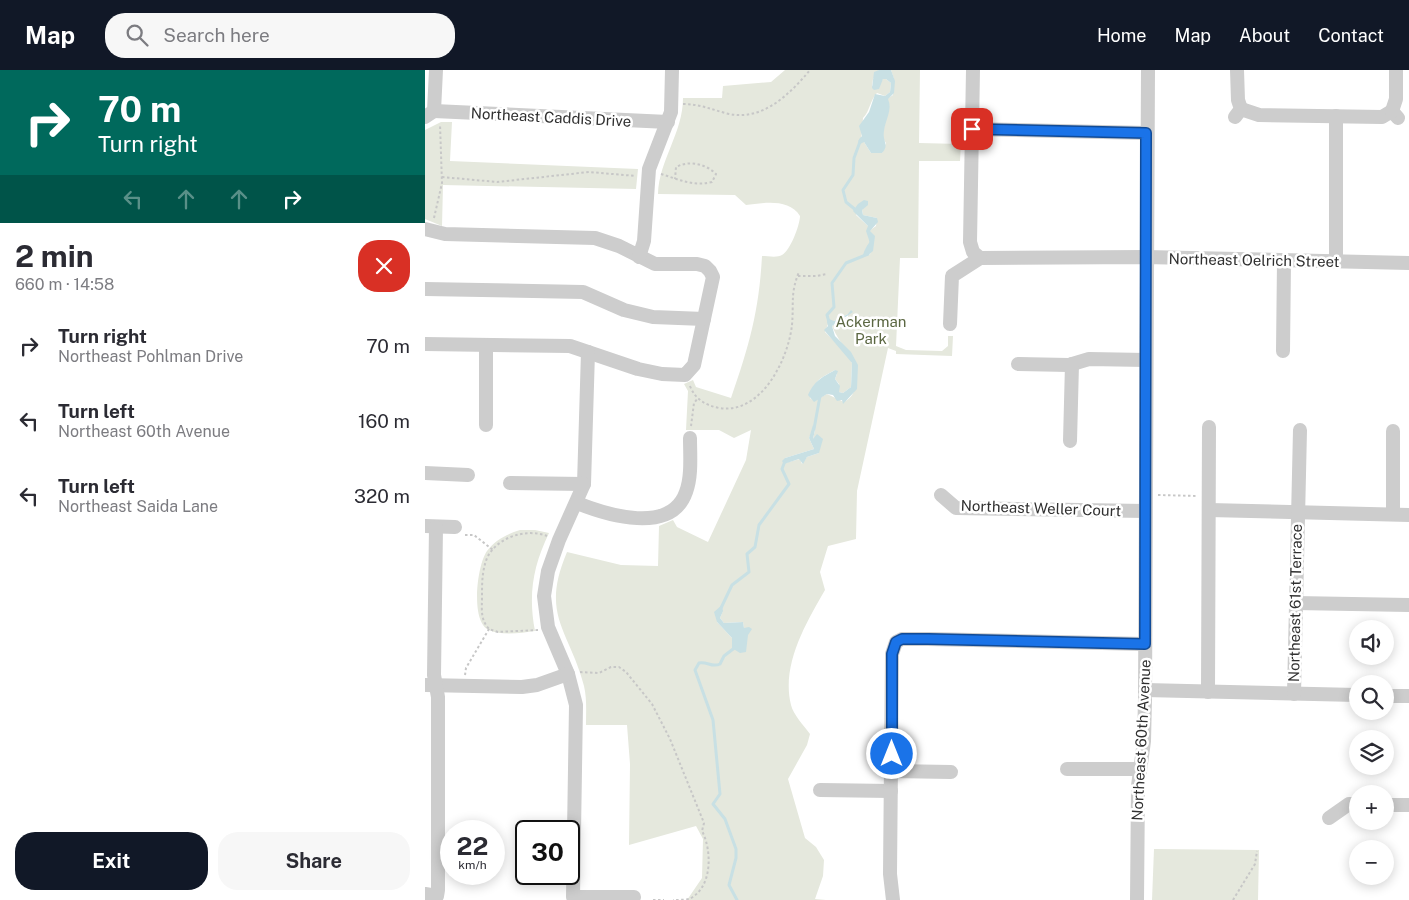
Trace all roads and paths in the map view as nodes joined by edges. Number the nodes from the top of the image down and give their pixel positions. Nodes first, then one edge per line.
1 (436, 70) edge
2 (672, 70) edge
3 (810, 70) edge
4 (973, 70) edge
5 (1148, 70) edge
6 (1237, 70) edge
7 (1396, 70) edge
8 (671, 104) junction
9 (1336, 116) junction
10 (433, 117) edge
11 (668, 122) junction
12 (972, 129) junction
13 (1146, 133) junction
14 (640, 174) dead end
15 (442, 177) junction
16 (675, 179) joint
17 (429, 226) edge
18 (639, 257) junction
19 (1146, 257) junction
20 (980, 258) junction
21 (1284, 261) junction
22 (1336, 261) junction
23 (1409, 263) edge
24 (799, 272) dead end
25 (827, 274) dead end
26 (797, 276) junction
27 (425, 289) edge
28 (705, 319) junction
29 (950, 324) dead end
30 (425, 344) edge
31 (486, 345) junction
32 (1283, 351) dead end
33 (588, 352) junction
34 (1146, 360) junction
35 (1018, 364) dead end
36 (1072, 364) junction
37 (685, 375) junction
38 (698, 398) junction
39 (485, 425) dead end
40 (1209, 427) dead end
41 (1300, 430) dead end
42 (1393, 431) dead end
43 (690, 438) joint
44 (1070, 441) dead end
45 (425, 473) edge
46 (468, 475) dead end
47 (510, 483) dead end
48 (584, 484) junction
49 (941, 495) dead end
50 (1145, 495) junction
51 (1209, 496) junction
52 (577, 503) junction
53 (1209, 510) junction
54 (1145, 511) junction
55 (1297, 512) junction
56 (1393, 514) junction
57 (1409, 515) edge
58 (431, 527) edge
59 (460, 531) joint
60 (559, 540) junction
61 (493, 550) junction
62 (1295, 603) junction
63 (1409, 605) edge
64 (548, 627) junction
65 (489, 629) junction
66 (1145, 644) junction
67 (568, 674) junction
68 (465, 675) dead end
69 (431, 686) edge
70 (1145, 690) junction
71 (1208, 692) junction
72 (1294, 694) junction
73 (1349, 695) edge
74 (1394, 696) edge
75 (1409, 696) edge
76 (1067, 769) dead end
77 (1139, 769) junction
78 (892, 771) junction
79 (951, 772) dead end
80 (820, 790) dead end
81 (891, 791) junction
82 (1349, 804) edge
83 (1394, 805) edge
84 (1409, 805) edge
85 (1329, 818) dead end
86 (1257, 851) dead end
87 (431, 895) edge
88 (634, 897) dead end
89 (653, 900) edge
90 (664, 900) edge
91 (673, 900) edge
92 (893, 900) edge
93 (1137, 900) edge
94 (1233, 900) edge

1 - 10 street
2 - 8 street
3 - 8 path
4 - 12 street
5 - 13 street, Northeast 60th Avenue
6 - 9 street
7 - 9 street
8 - 11 street
9 - 22 street
10 - 11 street, Northeast Caddis Drive
10 - 15 path
11 - 18 street
12 - 13 street
12 - 20 street
13 - 19 street, Northeast 60th Avenue
14 - 15 path
15 - 17 path
16 - 16 path
17 - 18 street
18 - 28 street
19 - 20 street, Northeast Oelrich Street
19 - 21 street, Northeast Oelrich Street
19 - 34 street, Northeast 60th Avenue
20 - 29 street
21 - 22 street, Northeast Oelrich Street
21 - 32 street
22 - 23 street, Northeast Oelrich Street
24 - 26 path
25 - 26 path
26 - 38 path
27 - 28 street
28 - 37 street
30 - 31 street
31 - 33 street
31 - 39 street
33 - 37 street
33 - 48 street
34 - 36 street
34 - 50 street, Northeast 60th Avenue
35 - 36 street
36 - 44 street
37 - 38 path
38 - 43 path
40 - 51 street
41 - 55 street, Northeast 61st Terrace
42 - 56 street
43 - 52 street
45 - 46 street
47 - 48 street
48 - 52 street
49 - 54 street, Northeast Weller Court
50 - 51 path
50 - 54 street, Northeast 60th Avenue
51 - 53 street
52 - 60 street
53 - 55 street
53 - 71 street
54 - 66 street, Northeast 60th Avenue
55 - 56 street
55 - 62 street, Northeast 61st Terrace
56 - 57 street
58 - 59 street
58 - 69 street
59 - 61 path
60 - 61 path
60 - 64 street
61 - 65 path
62 - 63 street
62 - 72 street, Northeast 61st Terrace
64 - 65 path
64 - 67 street
65 - 68 path
66 - 70 street, Northeast 60th Avenue
66 - 78 street
67 - 69 street
67 - 88 street
67 - 91 path
69 - 87 street
70 - 71 street
70 - 77 street, Northeast 60th Avenue
71 - 72 street
72 - 73 street
74 - 75 street
76 - 77 street
77 - 93 street, Northeast 60th Avenue
78 - 79 street
78 - 81 street
80 - 81 street
81 - 92 street
82 - 85 street
83 - 84 street
86 - 94 path
89 - 90 path

